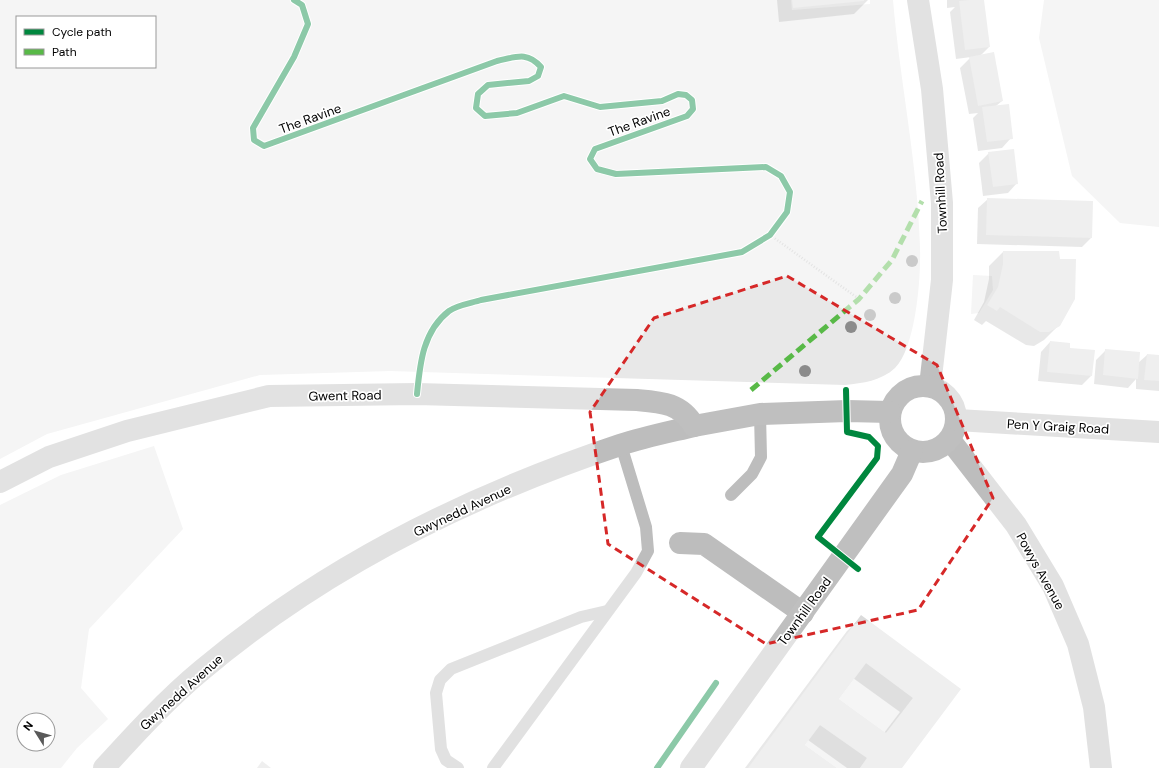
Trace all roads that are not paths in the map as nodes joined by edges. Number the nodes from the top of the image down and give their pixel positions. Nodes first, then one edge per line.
1 (918, 0) edge
2 (930, 386) junction
3 (890, 412) junction
4 (760, 414) junction
5 (694, 426) junction
6 (953, 430) junction
7 (1159, 432) edge
8 (621, 445) junction
9 (912, 451) junction
10 (0, 482) edge
11 (731, 495) dead end
12 (680, 542) dead end
13 (607, 611) junction
14 (803, 613) junction
15 (104, 768) edge
16 (458, 768) edge
17 (493, 768) edge
18 (691, 768) edge
19 (1100, 768) edge

1 - 2 street, Townhill Road
2 - 3 street
2 - 6 street
3 - 4 street, Gwynedd Avenue
3 - 9 street
4 - 5 street, Gwynedd Avenue
4 - 11 lane
5 - 8 street, Gwynedd Avenue
5 - 10 street, Gwent Road
6 - 7 street, Pen Y Graig Road
6 - 9 street
6 - 19 street, Powys Avenue
8 - 13 lane
8 - 15 street, Gwynedd Avenue
9 - 14 street, Townhill Road
12 - 14 street
13 - 16 lane
13 - 17 lane
14 - 18 street, Townhill Road

